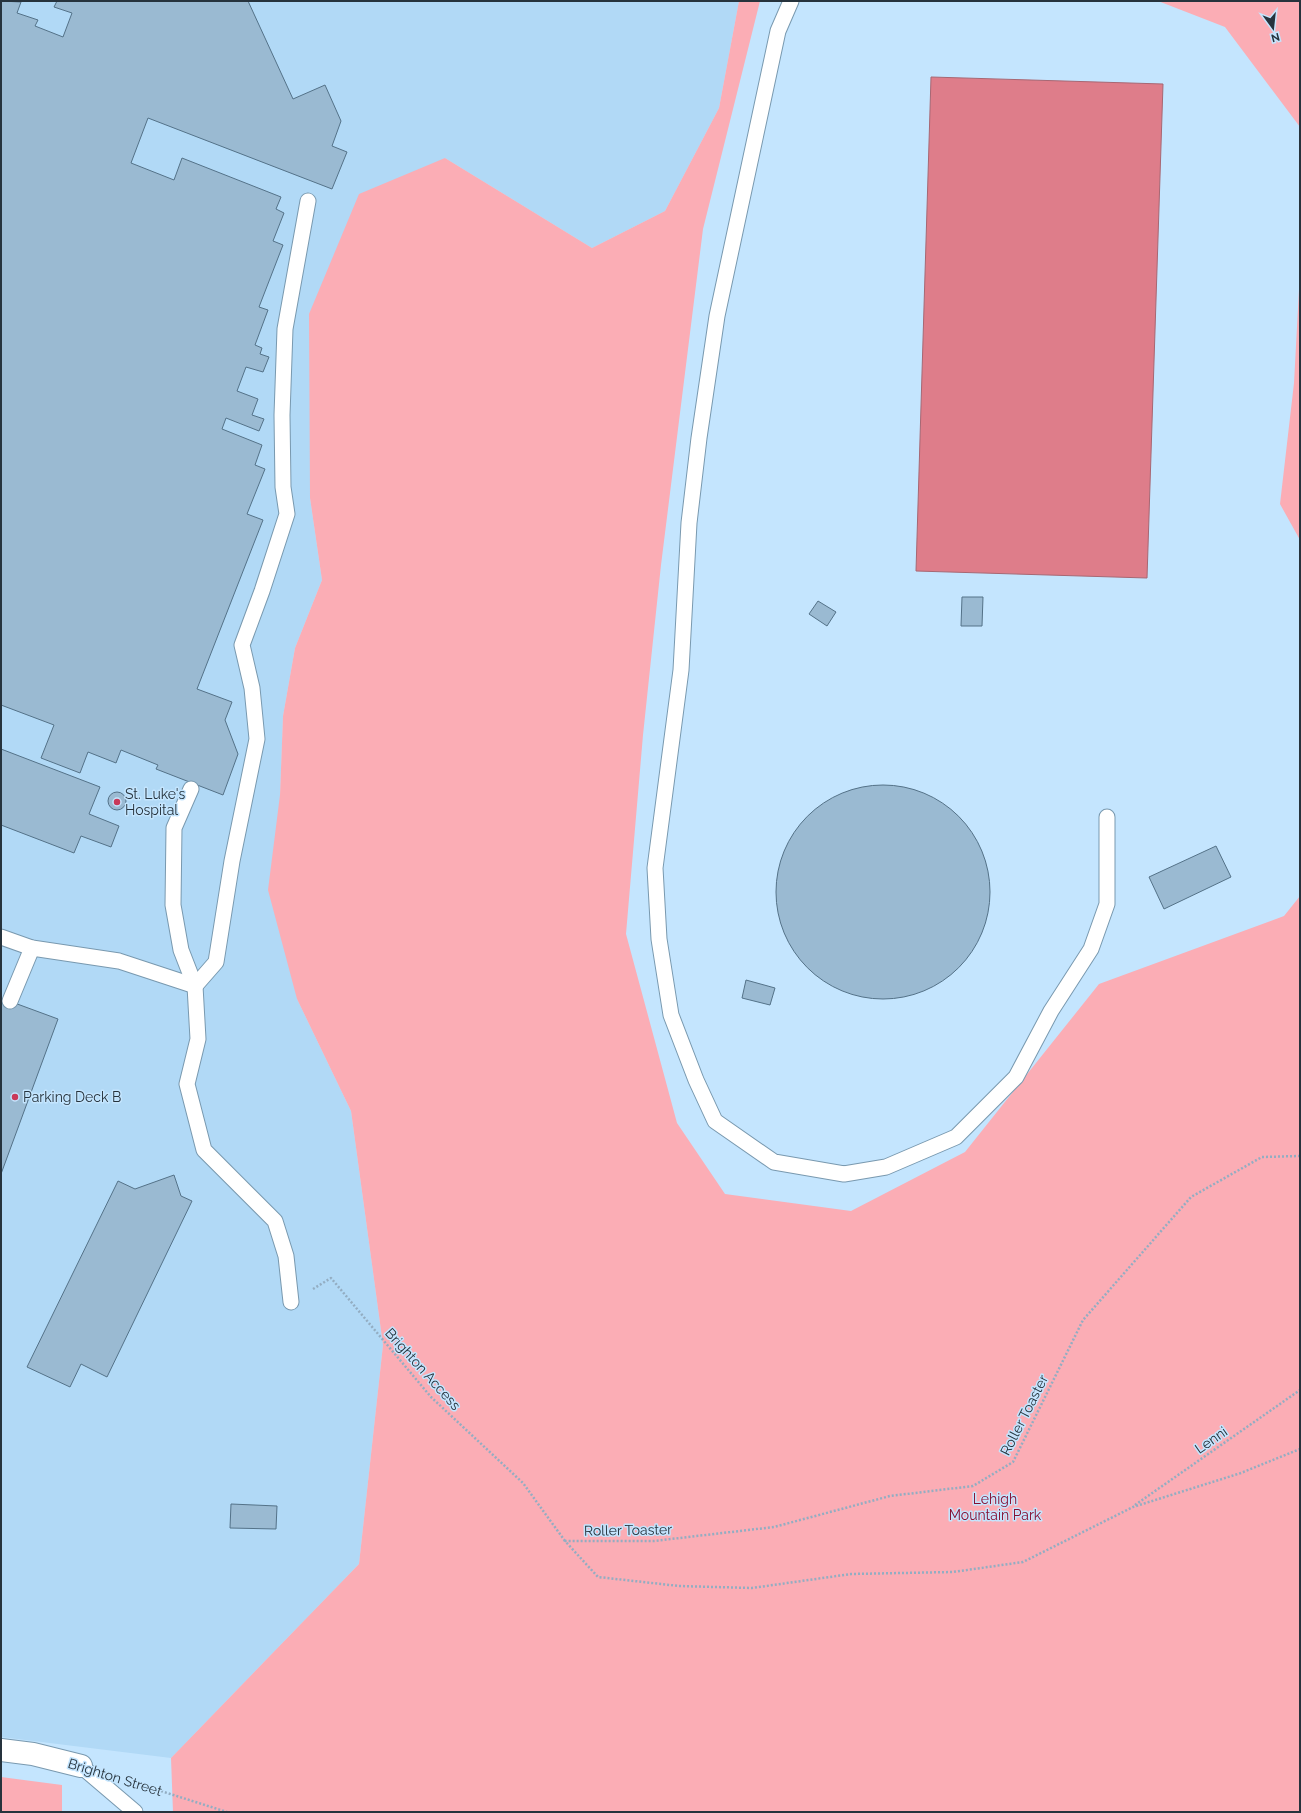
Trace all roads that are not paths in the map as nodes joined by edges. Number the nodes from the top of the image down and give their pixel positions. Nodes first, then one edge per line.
1 (792, 1) edge
2 (308, 201) dead end
3 (191, 789) dead end
4 (1108, 817) dead end
5 (1, 937) edge
6 (32, 948) junction
7 (195, 986) junction
8 (10, 1001) dead end
9 (291, 1302) road end
10 (1, 1750) edge
11 (81, 1766) joint
12 (135, 1812) edge

1 - 4 lane
2 - 7 lane
3 - 7 lane
5 - 6 lane
6 - 7 lane
6 - 8 lane
7 - 9 lane
10 - 11 street, Brighton Street
11 - 12 lane

